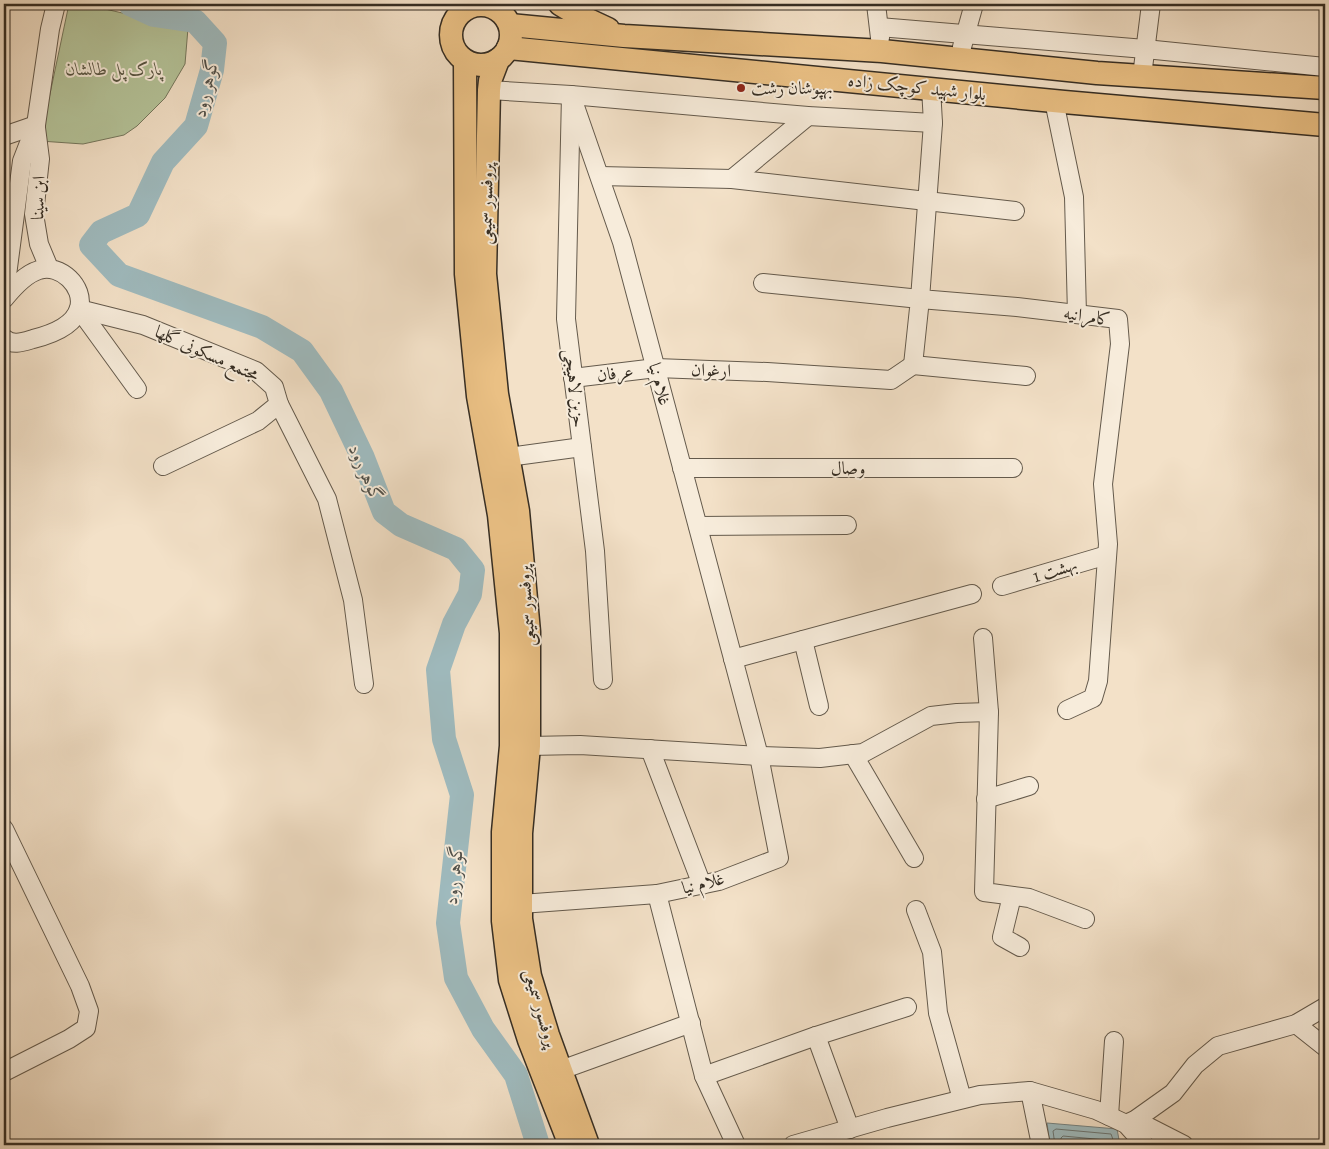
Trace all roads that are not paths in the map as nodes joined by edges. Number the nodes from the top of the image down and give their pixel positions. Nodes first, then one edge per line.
1 (56, 4) edge
2 (560, 4) edge
3 (876, 4) edge
4 (974, 4) edge
5 (1151, 4) edge
6 (452, 11) edge
7 (505, 15) edge
8 (879, 27) junction
9 (965, 35) junction
10 (624, 36) junction
11 (1145, 49) junction
12 (882, 51) junction
13 (546, 52) junction
14 (503, 54) junction
15 (959, 59) junction
16 (465, 61) junction
17 (1325, 67) edge
18 (1142, 76) junction
19 (931, 88) junction
20 (1325, 88) edge
21 (489, 90) junction
22 (571, 95) junction
23 (1054, 101) junction
24 (808, 116) junction
25 (933, 123) junction
26 (1325, 125) edge
27 (36, 126) junction
28 (4, 136) edge
29 (600, 176) junction
30 (732, 179) junction
31 (926, 200) junction
32 (1015, 211) dead end
33 (50, 268) junction
34 (763, 283) dead end
35 (4, 298) edge
36 (920, 299) junction
37 (79, 309) junction
38 (1077, 314) junction
39 (9, 344) edge
40 (913, 366) junction
41 (656, 368) junction
42 (1026, 376) dead end
43 (574, 378) junction
44 (137, 389) dead end
45 (278, 404) junction
46 (582, 447) junction
47 (508, 457) junction
48 (163, 466) dead end
49 (682, 468) junction
50 (1013, 468) dead end
51 (847, 525) dead end
52 (698, 526) junction
53 (1107, 554) junction
54 (1002, 586) dead end
55 (972, 594) dead end
56 (983, 638) dead end
57 (803, 640) junction
58 (733, 659) junction
59 (603, 680) dead end
60 (364, 684) dead end
61 (819, 706) dead end
62 (1066, 710) dead end
63 (989, 712) junction
64 (529, 746) junction
65 (650, 749) junction
66 (853, 754) junction
67 (759, 756) junction
68 (1029, 786) dead end
69 (986, 799) junction
70 (4, 828) edge
71 (914, 858) dead end
72 (702, 885) junction
73 (657, 894) junction
74 (1012, 896) junction
75 (521, 904) junction
76 (916, 910) dead end
77 (1085, 919) dead end
78 (1020, 947) dead end
79 (907, 1007) dead end
80 (1325, 1007) edge
81 (691, 1023) junction
82 (1296, 1024) junction
83 (816, 1036) junction
84 (1114, 1040) dead end
85 (1325, 1047) edge
86 (561, 1070) junction
87 (4, 1072) edge
88 (704, 1076) junction
89 (1030, 1091) junction
90 (962, 1099) junction
91 (1109, 1116) junction
92 (1130, 1122) junction
93 (850, 1129) junction
94 (570, 1145) edge
95 (588, 1145) edge
96 (736, 1145) edge
97 (792, 1145) edge
98 (1041, 1145) edge
99 (1145, 1145) edge
100 (1184, 1145) edge

1 - 27 street, ابن سینا
2 - 10 main road
3 - 8 street
4 - 9 street
5 - 11 street
6 - 7 main road
6 - 16 main road
7 - 10 main road, بلوار شهید کوچک زاده
7 - 14 main road
8 - 9 street
8 - 12 street
9 - 11 street
9 - 15 street
10 - 12 main road, بلوار شهید کوچک زاده
11 - 17 street
11 - 18 street
12 - 15 main road, بلوار شهید کوچک زاده
13 - 14 main road, بلوار شهید کوچک زاده
13 - 19 main road, بلوار شهید کوچک زاده
13 - 21 main road
14 - 16 main road
14 - 21 main road, پروفسور سمیعی
15 - 18 main road, بلوار شهید کوچک زاده
16 - 94 main road, پروفسور سمیعی
18 - 20 main road, بلوار شهید کوچک زاده
19 - 23 main road, بلوار شهید کوچک زاده
19 - 25 street
21 - 22 street
21 - 47 main road, پروفسور سمیعی
22 - 24 street
22 - 29 street, غلام نیا
22 - 43 street, حزین لاهیجی
23 - 26 main road, بلوار شهید کوچک زاده
23 - 38 street
24 - 25 street
24 - 30 street
25 - 31 street
27 - 28 street
27 - 33 street, ابن سینا
27 - 35 street, ابن سینا
29 - 30 street
29 - 41 street, غلام نیا
30 - 31 street
31 - 32 street
31 - 36 street
33 - 35 street
33 - 37 street
34 - 36 street, کامرانیه
36 - 38 street, کامرانیه
36 - 40 street
37 - 39 street
37 - 44 street
37 - 45 street, مجتمع مسکونی گلها
38 - 53 street, کامرانیه
40 - 41 street, ارغوان
40 - 42 street
41 - 43 street, عرفان
41 - 49 street, غلام نیا
43 - 46 street, حزین لاهیجی
45 - 48 street
45 - 60 street, مجتمع مسکونی گلها
46 - 47 street
46 - 59 street, حزین لاهیجی
47 - 64 main road, پروفسور سمیعی
49 - 50 street, وصال
49 - 52 street, غلام نیا
51 - 52 street
52 - 58 street, غلام نیا
53 - 54 street, بهشت 1
53 - 62 street, کامرانیه
55 - 57 street
56 - 63 street
57 - 58 street
57 - 61 street
58 - 67 street, غلام نیا
63 - 66 street
63 - 69 street
64 - 65 street
64 - 75 main road, پروفسور سمیعی
65 - 67 street
65 - 72 street
66 - 67 street
66 - 71 street
67 - 72 street, غلام نیا
68 - 69 street
69 - 74 street
70 - 87 street
72 - 73 street, غلام نیا
73 - 75 street, غلام نیا
73 - 81 street
74 - 77 street
74 - 78 street
75 - 86 main road, پروفسور سمیعی
76 - 90 street
79 - 83 street
80 - 82 street
81 - 86 street
81 - 88 street
82 - 85 street
82 - 92 street
83 - 88 street
83 - 93 street
84 - 91 street
86 - 95 main road, پروفسور سمیعی
88 - 96 street
89 - 90 street
89 - 91 street
89 - 98 street
90 - 93 street
91 - 92 street
92 - 99 street
92 - 100 street
93 - 97 street

